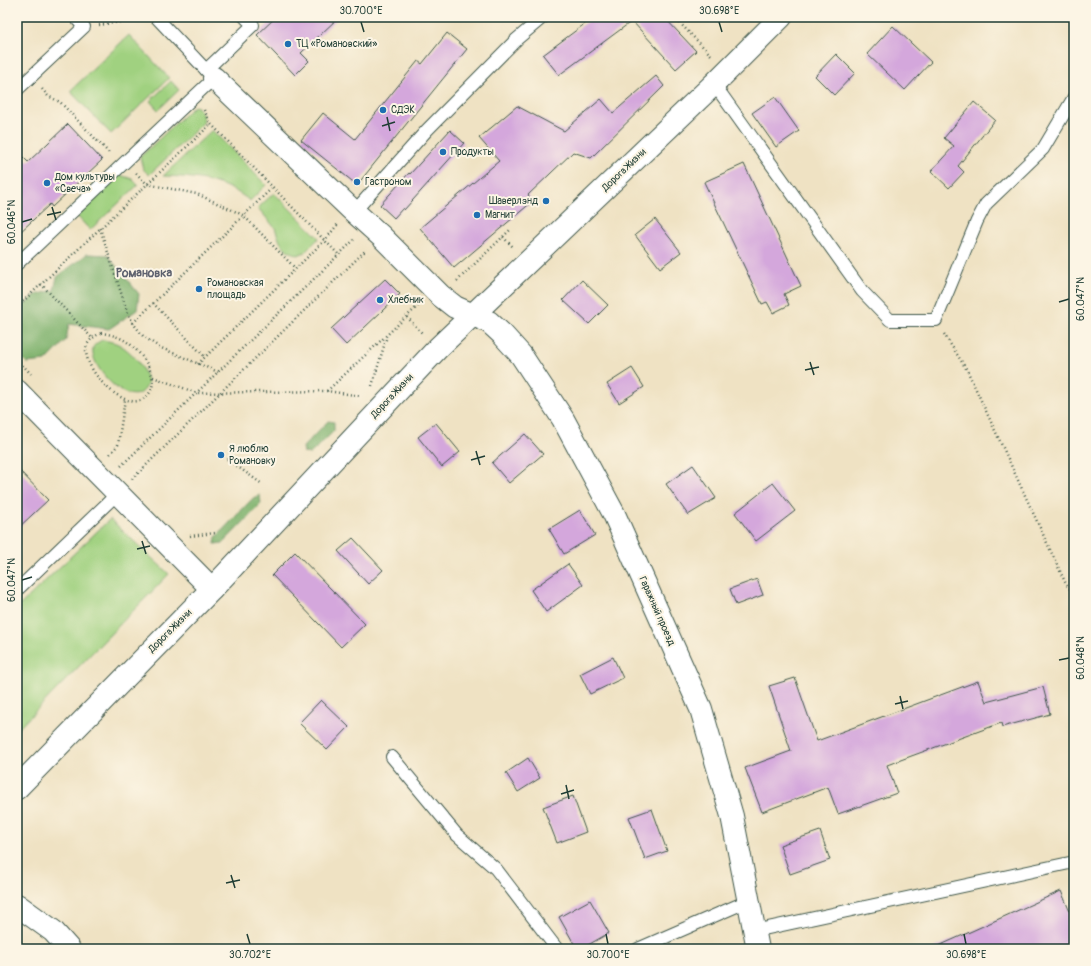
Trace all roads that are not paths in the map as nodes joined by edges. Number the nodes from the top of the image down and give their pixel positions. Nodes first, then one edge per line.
1 (75, 17) edge
2 (543, 17) edge
3 (781, 17) edge
4 (150, 18) edge
5 (253, 20) edge
6 (210, 74) junction
7 (721, 78) junction
8 (17, 90) edge
9 (1074, 97) edge
10 (364, 221) junction
11 (17, 264) edge
12 (473, 315) junction
13 (17, 390) edge
14 (106, 481) junction
15 (212, 589) junction
16 (17, 590) edge
17 (392, 757) dead end
18 (17, 788) edge
19 (1074, 862) edge
20 (748, 901) junction
21 (17, 905) edge
22 (756, 940) edge
23 (69, 949) edge
24 (556, 949) edge
25 (638, 949) edge

1 - 8 lane
2 - 10 lane
3 - 7 street, Дорога Жизни
4 - 6 lane
5 - 6 lane
6 - 10 street, Гаражный проезд
6 - 11 lane
7 - 9 lane
7 - 12 street, Дорога Жизни
10 - 12 street, Гаражный проезд
12 - 15 street, Дорога Жизни
12 - 20 street, Гаражный проезд
13 - 14 street
14 - 15 street
14 - 16 lane
15 - 18 street, Дорога Жизни
17 - 24 lane
19 - 22 lane
20 - 22 street, Гаражный проезд
20 - 25 lane
21 - 23 street

